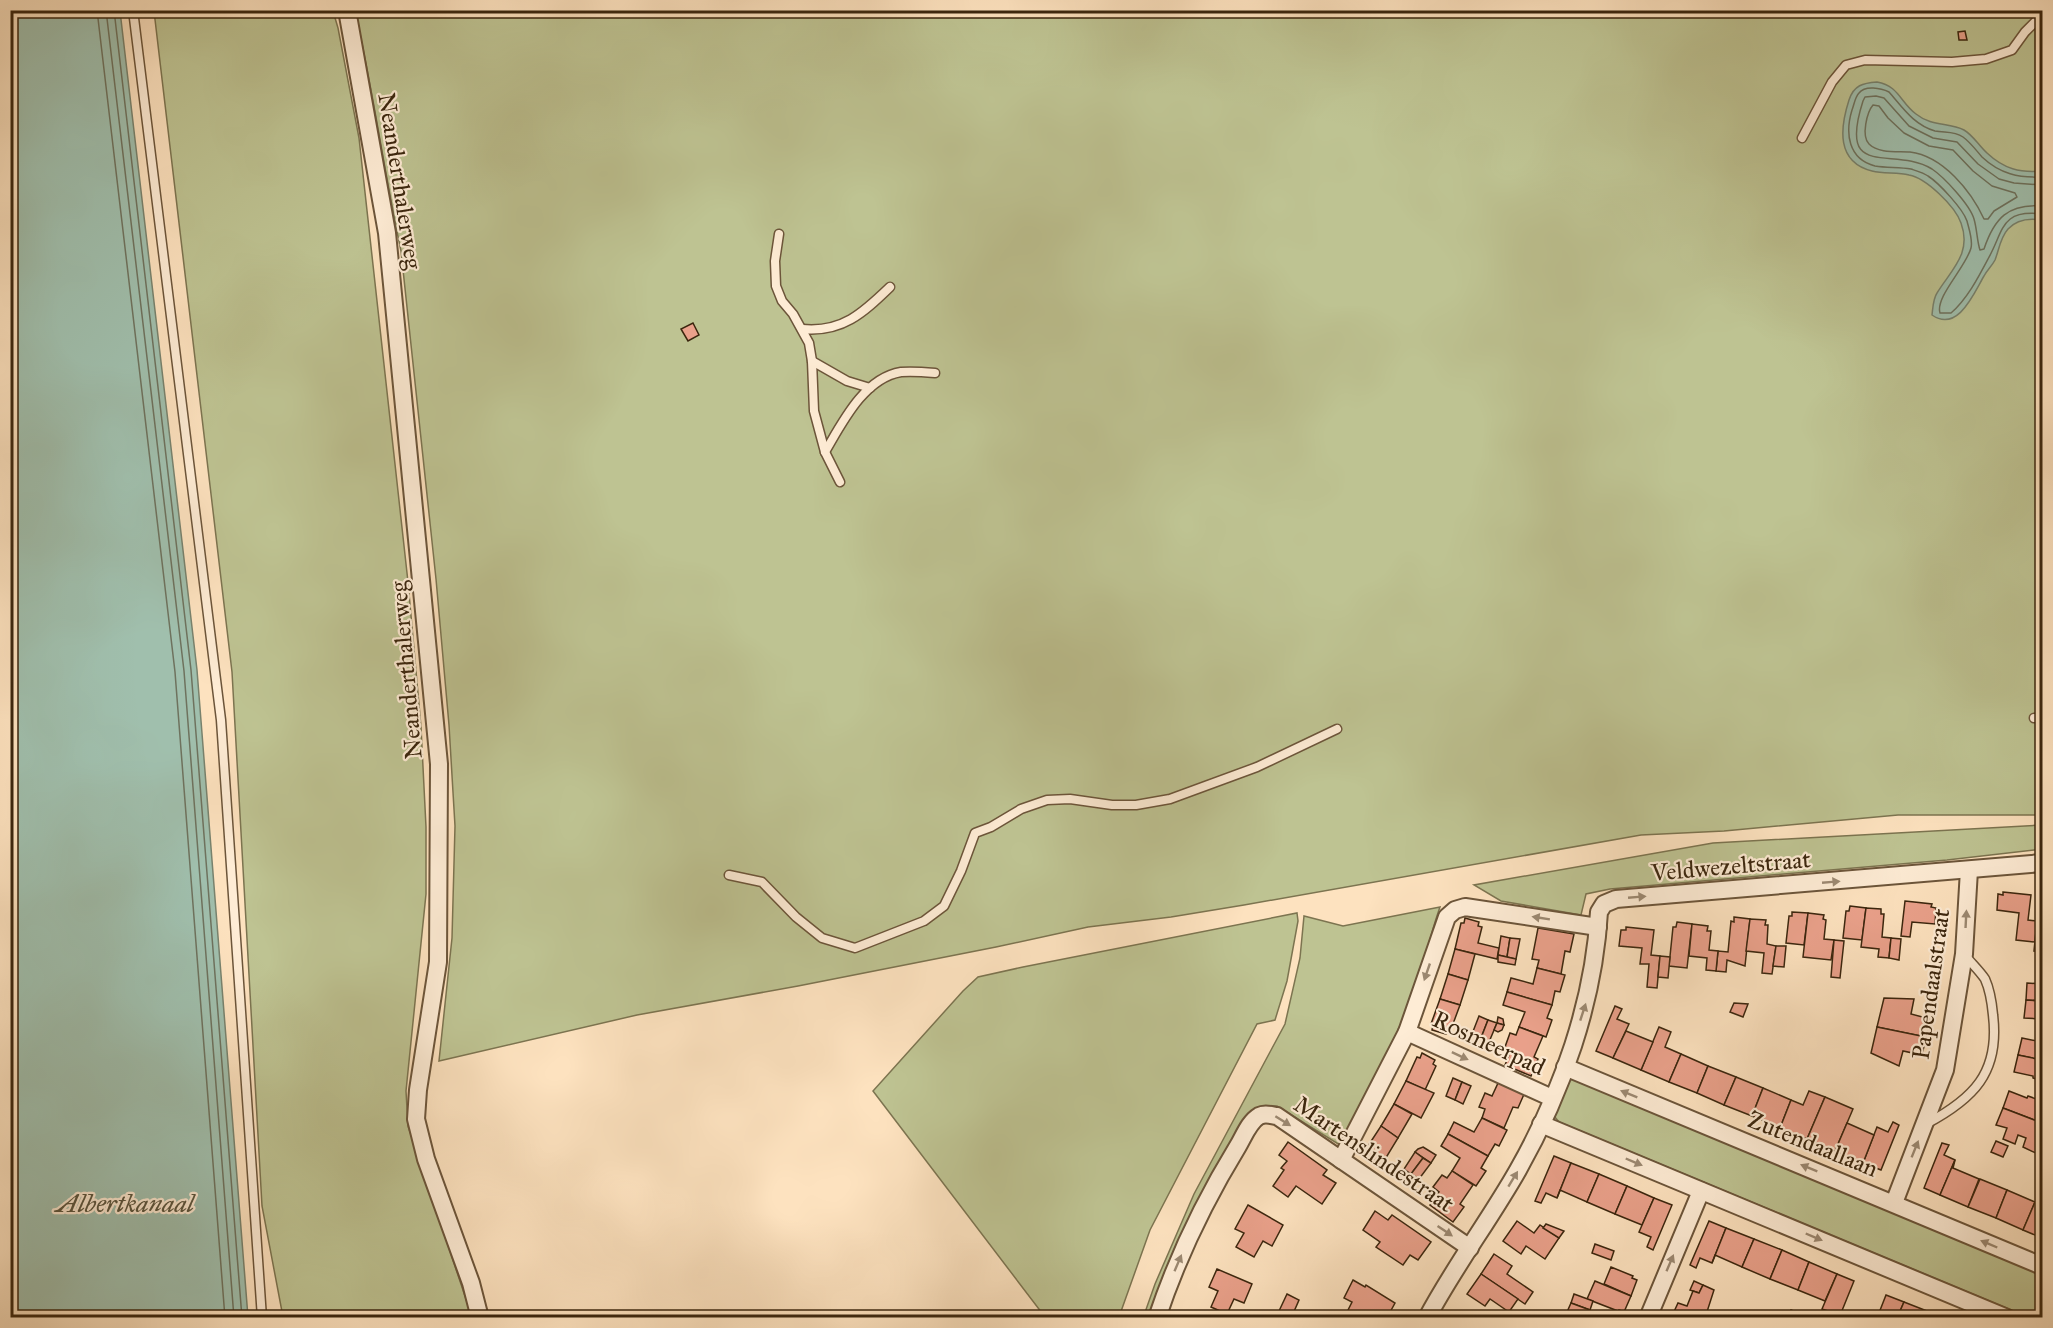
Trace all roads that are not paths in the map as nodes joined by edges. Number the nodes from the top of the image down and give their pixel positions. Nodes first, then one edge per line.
1 (133, 10) edge
2 (347, 10) edge
3 (2043, 15) edge
4 (1802, 138) dead end
5 (779, 234) dead end
6 (890, 287) dead end
7 (802, 329) junction
8 (812, 361) junction
9 (935, 373) dead end
10 (870, 388) junction
11 (825, 452) junction
12 (840, 482) dead end
13 (1337, 729) dead end
14 (2043, 863) edge
15 (1969, 870) junction
16 (729, 875) dead end
17 (1598, 927) junction
18 (1964, 954) junction
19 (1407, 1032) junction
20 (1565, 1067) junction
21 (1552, 1098) junction
22 (1541, 1124) junction
23 (1925, 1124) junction
24 (1341, 1160) junction
25 (1701, 1191) junction
26 (1894, 1203) junction
27 (1470, 1248) junction
28 (2043, 1266) edge
29 (262, 1317) edge
30 (480, 1317) edge
31 (1157, 1317) edge
32 (1427, 1317) edge
33 (1648, 1317) edge
34 (2007, 1317) edge

1 - 29 lane
2 - 30 street, Neanderthalerweg
3 - 4 lane
5 - 7 lane
6 - 7 lane
7 - 8 lane
8 - 10 lane
8 - 11 lane
9 - 10 lane
10 - 11 lane
11 - 12 lane
13 - 16 lane
14 - 15 street, Veldwezeltstraat
17 -> 15 street, Veldwezeltstraat
18 -> 15 street, Papendaalstraat
17 -> 19 street, Rosmeerpad
20 -> 17 street
18 - 23 street, Papendaalstraat
18 - 23 lane
19 -> 21 street, Rosmeerpad
19 - 24 street, Rosmeerpad
20 - 21 street
26 -> 20 street, Zutendaallaan
21 - 22 street
22 -> 25 street
27 -> 22 street
26 -> 23 street, Papendaalstraat
24 -> 27 street, Martenslindestraat
31 -> 24 street, Martenslindestraat
33 -> 25 street
25 -> 34 street
28 -> 26 street, Zutendaallaan
27 - 32 street

